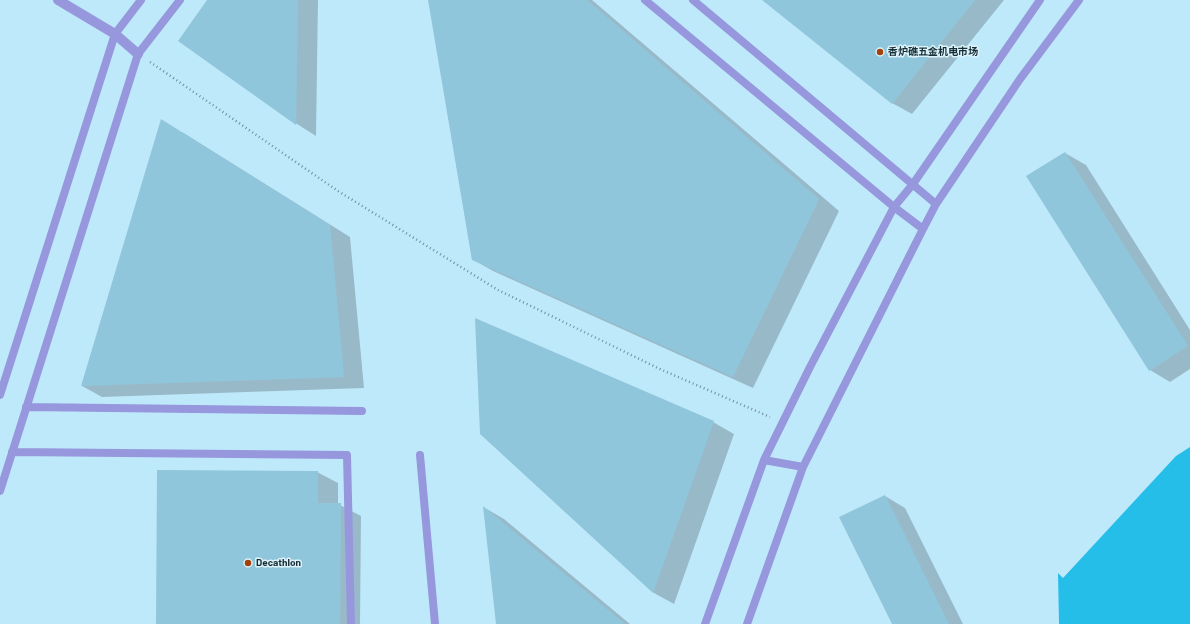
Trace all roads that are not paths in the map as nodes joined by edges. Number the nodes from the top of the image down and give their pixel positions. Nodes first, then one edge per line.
1 (58, 0) edge
2 (141, 0) edge
3 (180, 0) edge
4 (646, 0) edge
5 (693, 0) edge
6 (1040, 0) edge
7 (1079, 0) edge
8 (115, 34) junction
9 (138, 54) junction
10 (913, 184) junction
11 (936, 204) junction
12 (894, 207) junction
13 (923, 229) junction
14 (0, 396) edge
15 (26, 407) junction
16 (362, 411) dead end
17 (12, 452) junction
18 (420, 455) dead end
19 (764, 460) junction
20 (803, 467) junction
21 (0, 491) edge
22 (351, 624) edge
23 (435, 624) edge
24 (705, 624) edge
25 (747, 624) edge

1 - 8 street
2 - 8 lane
3 - 9 lane
4 - 12 lane
5 - 10 lane
6 - 10 lane
7 - 11 lane
8 - 9 street
8 - 14 lane
9 - 15 lane
10 - 11 lane
10 - 12 lane
11 - 13 lane
12 - 13 lane
12 - 19 lane
13 - 20 lane
15 - 16 lane
15 - 17 lane
17 - 21 lane
17 - 22 lane
18 - 23 lane
19 - 20 lane
19 - 24 lane
20 - 25 lane

